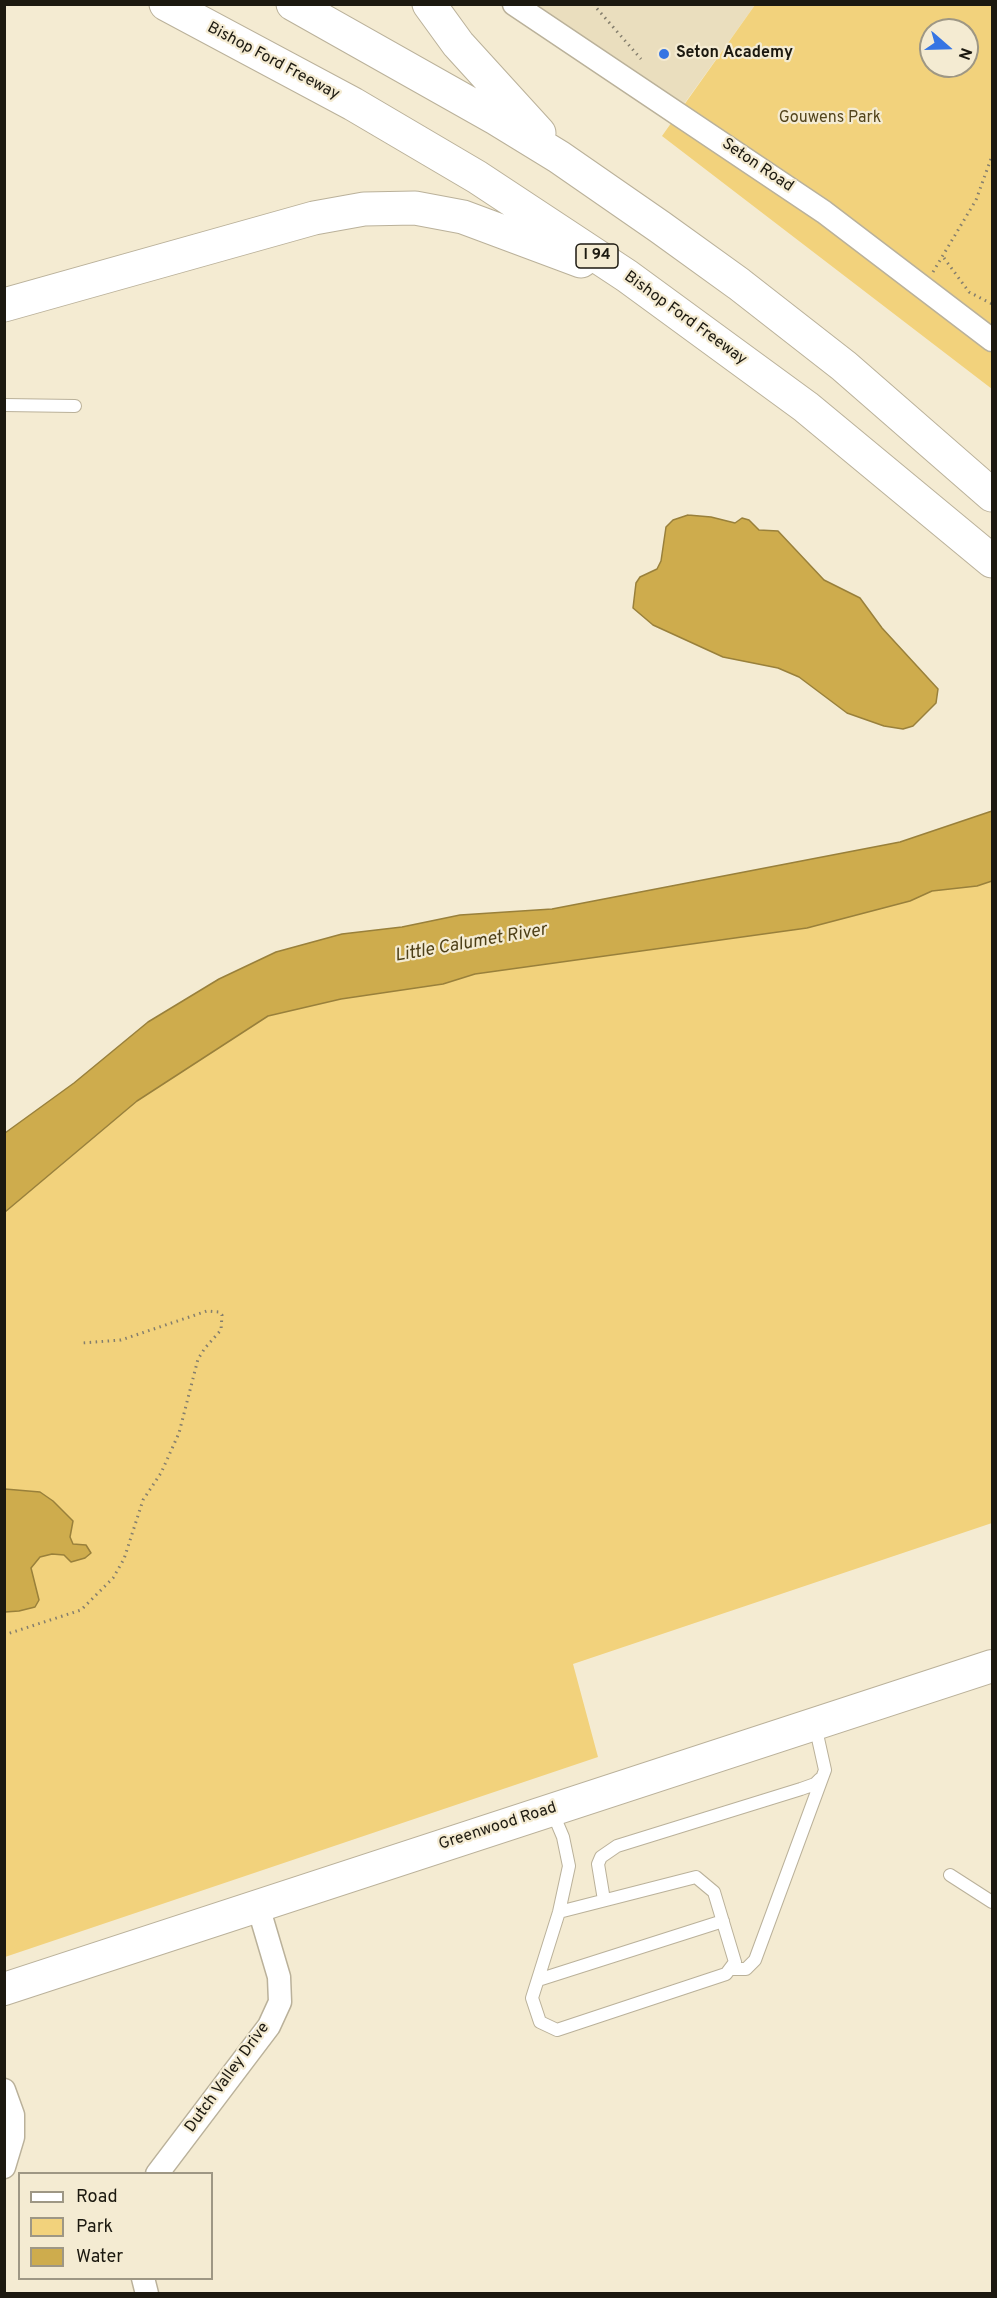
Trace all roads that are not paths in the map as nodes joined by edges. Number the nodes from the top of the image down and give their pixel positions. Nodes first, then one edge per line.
1 (166, 4) edge
2 (293, 4) edge
3 (429, 4) edge
4 (514, 4) edge
5 (560, 157) junction
6 (627, 276) junction
7 (4, 305) edge
8 (993, 340) edge
9 (4, 405) edge
10 (75, 406) dead end
11 (993, 495) edge
12 (993, 561) edge
13 (993, 1666) edge
14 (815, 1724) junction
15 (820, 1779) junction
16 (551, 1810) junction
17 (950, 1875) dead end
18 (604, 1900) junction
19 (993, 1902) edge
20 (258, 1906) junction
21 (560, 1912) junction
22 (723, 1920) junction
23 (730, 1969) junction
24 (538, 1980) junction
25 (4, 1989) edge
26 (4, 2090) edge
27 (4, 2167) edge
28 (159, 2172) edge

1 - 6 highway, Bishop Ford Freeway / I 94
2 - 5 highway
3 - 5 highway
4 - 8 street, Seton Road
5 - 11 highway
6 - 7 highway
6 - 12 highway, Bishop Ford Freeway / I 94
9 - 10 lane
13 - 14 street, Greenwood Road
14 - 15 lane
14 - 16 street, Greenwood Road
15 - 18 lane
15 - 23 lane
16 - 20 street, Greenwood Road
16 - 21 lane
17 - 19 lane
18 - 21 lane
18 - 22 lane
20 - 25 street, Greenwood Road
20 - 28 street, Dutch Valley Drive
21 - 24 lane
22 - 23 lane
22 - 24 lane
23 - 24 lane
26 - 27 street

